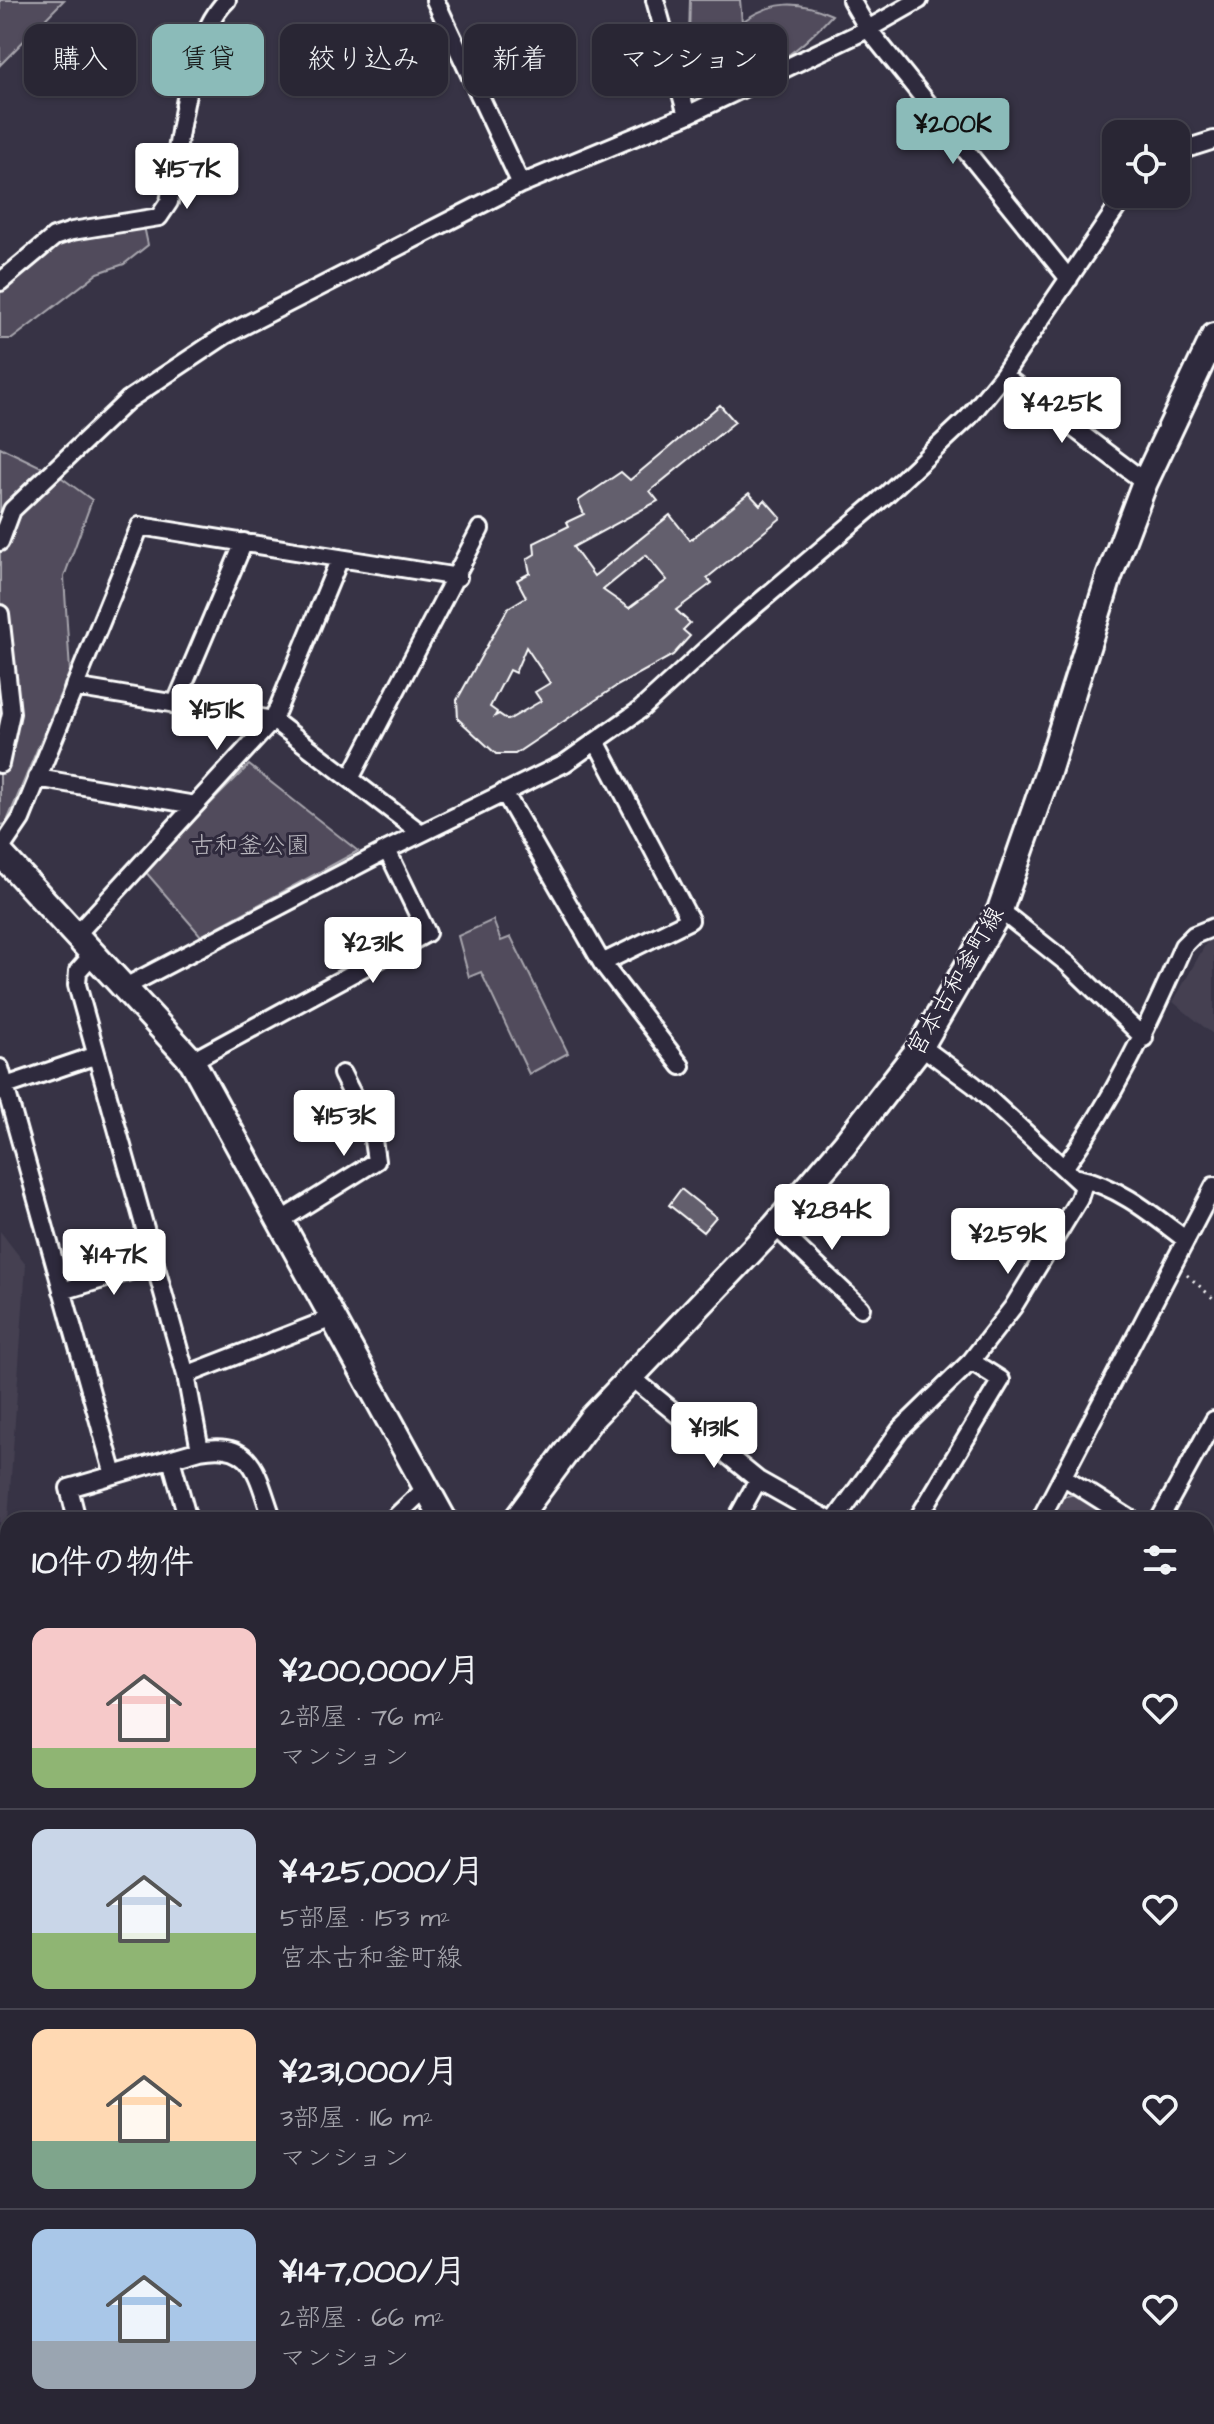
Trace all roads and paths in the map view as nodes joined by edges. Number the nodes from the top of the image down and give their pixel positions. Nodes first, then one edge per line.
1 (227, 0) edge
2 (435, 0) edge
3 (655, 0) edge
4 (851, 0) edge
5 (919, 0) edge
6 (868, 29) junction
7 (687, 115) junction
8 (1214, 140) edge
9 (1190, 148) edge
10 (521, 184) junction
11 (1117, 208) edge
12 (1069, 279) junction
13 (0, 282) edge
14 (1214, 336) edge
15 (1003, 375) junction
16 (1145, 482) junction
17 (480, 529) dead end
18 (0, 542) edge
19 (244, 542) junction
20 (340, 558) junction
21 (458, 577) junction
22 (0, 614) edge
23 (74, 687) junction
24 (175, 705) junction
25 (273, 720) junction
26 (596, 741) junction
27 (0, 764) edge
28 (351, 777) junction
29 (37, 778) junction
30 (504, 792) junction
31 (195, 805) junction
32 (421, 833) junction
33 (387, 850) junction
34 (0, 851) edge
35 (1000, 910) junction
36 (1214, 927) edge
37 (76, 935) junction
38 (93, 954) junction
39 (602, 963) junction
40 (125, 987) junction
41 (1144, 1038) junction
42 (921, 1046) junction
43 (94, 1056) junction
44 (192, 1061) junction
45 (681, 1066) dead end
46 (0, 1068) edge
47 (342, 1074) dead end
48 (2, 1087) edge
49 (1071, 1173) junction
50 (1214, 1186) edge
51 (280, 1221) junction
52 (775, 1226) junction
53 (1186, 1240) junction
54 (1175, 1263) junction
55 (154, 1264) junction
56 (62, 1291) junction
57 (1214, 1299) edge
58 (861, 1308) dead end
59 (335, 1317) junction
60 (971, 1361) junction
61 (186, 1375) junction
62 (630, 1376) junction
63 (1214, 1420) edge
64 (200, 1450) junction
65 (171, 1459) junction
66 (114, 1475) junction
67 (1064, 1477) junction
68 (758, 1480) junction
69 (426, 1488) junction
70 (75, 1512) edge
71 (186, 1512) edge
72 (270, 1512) edge
73 (400, 1512) edge
74 (440, 1512) edge
75 (522, 1512) edge
76 (740, 1512) edge
77 (817, 1512) edge
78 (838, 1512) edge
79 (922, 1512) edge
80 (1044, 1512) edge
81 (1119, 1512) edge
82 (1163, 1512) edge

1 - 13 street
2 - 10 street
3 - 7 street
4 - 6 street
5 - 6 street
6 - 7 street
6 - 12 street
7 - 10 street
8 - 9 street
10 - 18 street
11 - 12 street
12 - 15 street
14 - 16 street, 宮本古和釜町線
15 - 16 street
15 - 26 street
16 - 35 street, 宮本古和釜町線
17 - 21 street
19 - 20 street
19 - 23 street
19 - 24 street
20 - 21 street
20 - 25 street
21 - 28 street
22 - 27 street
23 - 24 street
23 - 29 street
24 - 25 street
25 - 28 street
25 - 31 street
26 - 30 street
26 - 39 street
28 - 32 street
29 - 31 street
29 - 34 street
30 - 32 street
30 - 39 street
31 - 37 street
32 - 33 street
33 - 40 street
33 - 44 street
34 - 37 street
35 - 41 street
35 - 42 street, 宮本古和釜町線
36 - 41 street
37 - 38 street
38 - 40 street
38 - 43 street
39 - 45 street
40 - 44 street
41 - 49 street
42 - 49 street
42 - 52 street, 宮本古和釜町線
43 - 48 street
43 - 55 street
44 - 51 street
46 - 48 street
47 - 51 street
48 - 56 street
49 - 53 street
49 - 60 street
50 - 53 street
51 - 59 street
52 - 58 street
52 - 62 street, 宮本古和釜町線
53 - 54 street
54 - 57 path
54 - 67 street
55 - 56 street
55 - 61 street
56 - 66 street
59 - 61 street
59 - 69 street
60 - 78 street
60 - 79 street
61 - 64 street
62 - 68 street
62 - 75 street, 宮本古和釜町線
63 - 82 street
64 - 65 street
64 - 72 street
65 - 66 street
65 - 71 street
66 - 70 street
67 - 80 street
67 - 81 street
68 - 76 street
68 - 77 street
69 - 73 street
69 - 74 street

